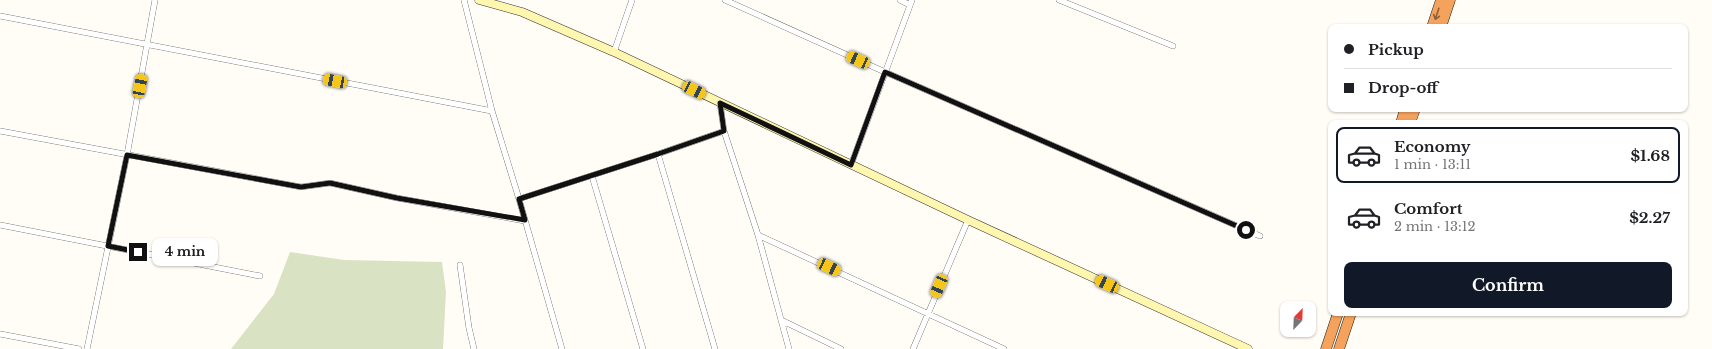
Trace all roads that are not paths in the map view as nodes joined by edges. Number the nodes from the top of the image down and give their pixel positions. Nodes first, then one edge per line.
1 (155, 0) edge
2 (464, 0) edge
3 (479, 0) edge
4 (632, 0) edge
5 (725, 0) edge
6 (900, 0) edge
7 (1059, 0) edge
8 (1441, 0) edge
9 (1450, 0) edge
10 (911, 2) edge
11 (0, 16) edge
12 (1433, 24) edge
13 (1442, 24) edge
14 (148, 45) junction
15 (1173, 46) dead end
16 (614, 52) junction
17 (885, 72) junction
18 (720, 103) junction
19 (492, 111) junction
20 (0, 131) edge
21 (724, 131) junction
22 (658, 154) junction
23 (127, 155) junction
24 (851, 165) junction
25 (592, 176) junction
26 (519, 199) junction
27 (525, 220) junction
28 (968, 220) junction
29 (0, 225) edge
30 (758, 235) junction
31 (1260, 236) dead end
32 (108, 246) junction
33 (460, 265) dead end
34 (260, 276) dead end
35 (928, 313) junction
36 (1337, 316) edge
37 (1350, 316) edge
38 (781, 320) junction
39 (0, 334) edge
40 (1340, 348) edge
41 (79, 349) edge
42 (87, 349) edge
43 (474, 349) edge
44 (562, 349) edge
45 (643, 349) edge
46 (715, 349) edge
47 (789, 349) edge
48 (841, 349) edge
49 (913, 349) edge
50 (1004, 349) edge
51 (1248, 349) edge
52 (1324, 349) edge

1 - 14 street
2 - 19 street
3 - 16 main road
4 - 16 street
5 - 17 street
6 - 10 street
7 - 15 street
8 -> 12 highway
9 - 13 highway
10 - 17 street
11 - 14 street
14 - 19 street
14 - 23 street
16 - 18 main road
17 - 24 street
17 - 31 street
18 - 21 street
18 - 24 main road
19 - 26 street
20 - 23 street
21 - 22 street
21 - 30 street
22 - 25 street
22 - 46 street
23 - 27 street
23 - 32 street
24 - 28 main road
25 - 26 street
25 - 45 street
26 - 27 street
27 - 44 street
28 - 35 street
28 - 51 main road
29 - 32 street
30 - 35 street
30 - 38 street
32 - 34 street
32 - 42 street
33 - 43 street
35 - 49 street
35 - 50 street
36 - 52 highway
37 - 40 highway
38 - 47 street
38 - 48 street
39 - 41 street

